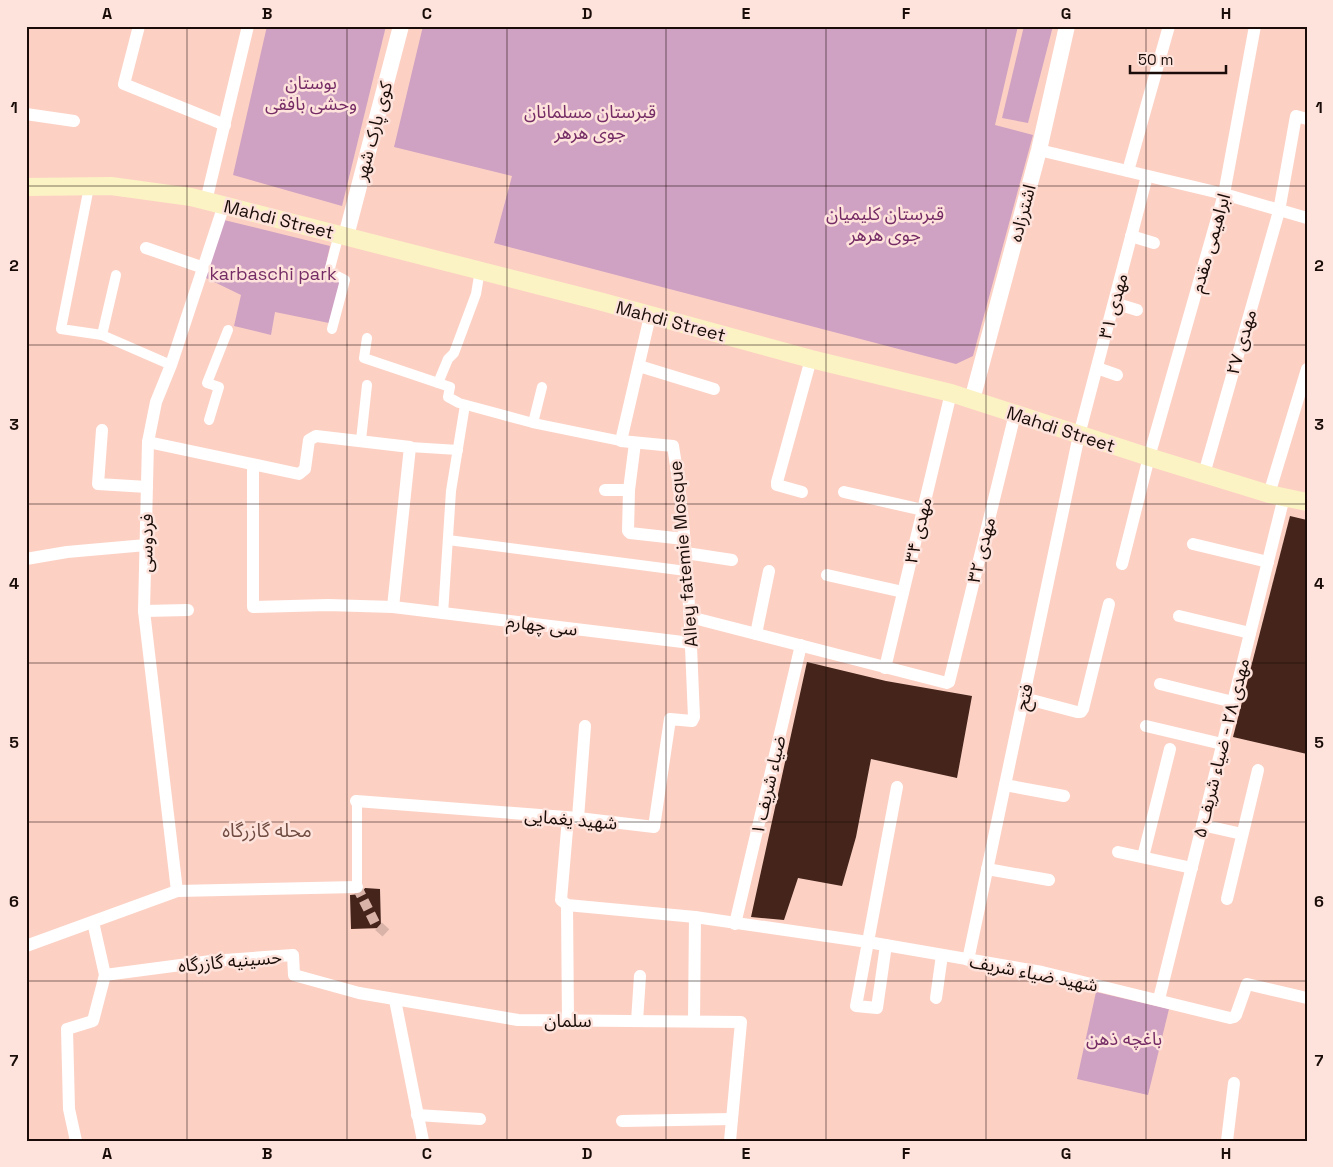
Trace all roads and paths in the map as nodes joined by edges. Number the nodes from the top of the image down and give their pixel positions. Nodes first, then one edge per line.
1 (139, 26) edge
2 (248, 26) edge
3 (400, 26) edge
4 (1067, 26) edge
5 (1169, 26) edge
6 (1256, 26) edge
7 (26, 114) edge
8 (1307, 119) edge
9 (74, 121) dead end
10 (225, 125) junction
11 (1039, 150) junction
12 (1128, 171) junction
13 (1147, 176) junction
14 (89, 186) junction
15 (26, 187) edge
16 (1224, 194) junction
17 (206, 201) junction
18 (224, 205) junction
19 (1279, 211) junction
20 (1307, 218) edge
21 (343, 235) junction
22 (1131, 236) junction
23 (1154, 243) dead end
24 (146, 248) dead end
25 (204, 268) junction
26 (480, 270) junction
27 (116, 275) dead end
28 (1114, 303) junction
29 (1136, 310) dead end
30 (650, 316) junction
31 (332, 329) dead end
32 (228, 330) dead end
33 (102, 335) junction
34 (367, 338) dead end
35 (811, 359) junction
36 (171, 365) junction
37 (639, 366) junction
38 (1097, 368) junction
39 (1307, 369) edge
40 (1117, 374) dead end
41 (438, 383) junction
42 (368, 386) dead end
43 (542, 387) dead end
44 (714, 388) dead end
45 (951, 393) junction
46 (972, 400) junction
47 (462, 404) junction
48 (1015, 414) junction
49 (209, 420) dead end
50 (533, 423) junction
51 (102, 430) dead end
52 (1079, 435) junction
53 (361, 440) junction
54 (621, 441) junction
55 (148, 442) junction
56 (635, 443) junction
57 (410, 446) junction
58 (458, 450) junction
59 (1149, 457) junction
60 (253, 465) junction
61 (1204, 474) junction
62 (147, 487) junction
63 (605, 490) dead end
64 (629, 490) junction
65 (802, 492) dead end
66 (844, 492) dead end
67 (1276, 495) junction
68 (1307, 502) edge
69 (923, 510) junction
70 (684, 539) junction
71 (448, 540) junction
72 (1193, 544) dead end
73 (146, 545) junction
74 (686, 554) junction
75 (26, 559) edge
76 (732, 560) dead end
77 (1268, 562) junction
78 (1122, 564) dead end
79 (686, 571) junction
80 (769, 571) dead end
81 (827, 575) dead end
82 (904, 592) junction
83 (1109, 604) dead end
84 (392, 607) junction
85 (188, 610) dead end
86 (144, 611) junction
87 (444, 614) junction
88 (1179, 616) dead end
89 (690, 617) junction
90 (1250, 633) junction
91 (756, 634) junction
92 (691, 643) junction
93 (801, 645) junction
94 (886, 668) junction
95 (1160, 684) dead end
96 (1024, 698) junction
97 (1233, 702) junction
98 (692, 721) joint
99 (586, 726) dead end
100 (1146, 726) dead end
101 (1222, 744) junction
102 (1170, 749) dead end
103 (1258, 770) dead end
104 (1005, 785) junction
105 (897, 787) dead end
106 (1064, 796) dead end
107 (356, 801) joint
108 (573, 818) junction
109 (1202, 824) junction
110 (1242, 834) junction
111 (1118, 852) dead end
112 (1143, 858) junction
113 (1192, 868) junction
114 (987, 869) junction
115 (1049, 880) dead end
116 (357, 887) joint
117 (178, 891) junction
118 (1227, 899) dead end
119 (567, 905) junction
120 (695, 917) junction
121 (93, 922) junction
122 (735, 924) junction
123 (868, 942) junction
124 (886, 945) junction
125 (26, 946) edge
126 (942, 955) junction
127 (968, 960) junction
128 (105, 975) junction
129 (640, 976) dead end
130 (936, 998) dead end
131 (1307, 998) edge
132 (1159, 999) junction
133 (395, 1000) junction
134 (568, 1020) junction
135 (637, 1021) junction
136 (694, 1021) junction
137 (1234, 1083) dead end
138 (417, 1115) junction
139 (480, 1119) dead end
140 (732, 1119) junction
141 (622, 1121) dead end
142 (76, 1141) edge
143 (423, 1141) edge
144 (730, 1141) edge
145 (1227, 1141) edge

1 - 10 street
2 - 10 street
3 - 21 street, کوی پارک شهر
4 - 11 street, اشترزاده
5 - 12 street
6 - 16 street, ابراهیمی مقدم
7 - 9 street
8 - 19 street, مهدی ۲۷
10 - 17 street
11 - 12 street
11 - 46 street, اشترزاده
12 - 13 street
13 - 16 street
13 - 22 street, مهدی ۳۱
14 - 15 main road, Mahdi Street
14 - 17 main road, Mahdi Street
14 - 33 street
16 - 19 street
16 - 59 street, ابراهیمی مقدم
17 - 18 main road, Mahdi Street
18 - 21 main road, Mahdi Street
18 - 25 street, فردوسی
19 - 20 street
19 - 61 street, مهدی ۲۷
21 - 26 main road, Mahdi Street
21 - 31 street
22 - 23 street
22 - 28 street, مهدی ۳۱
24 - 25 street
25 - 36 street, فردوسی
26 - 30 main road, Mahdi Street
26 - 41 street
27 - 33 street
28 - 29 street
28 - 38 street, مهدی ۳۱
30 - 35 main road, Mahdi Street
30 - 37 street
32 - 49 street
33 - 36 street
34 - 41 street
35 - 45 main road, Mahdi Street
35 - 65 street
36 - 55 street, فردوسی
37 - 44 street
37 - 54 street
38 - 40 street
38 - 52 street, مهدی ۳۱
39 - 67 street, مهدی ۲۸ - ضیاء شریف ۵
41 - 47 street
42 - 53 street
43 - 50 street
45 - 46 main road, Mahdi Street
45 - 69 street, مهدی ۳۴
46 - 48 main road, Mahdi Street
47 - 50 street
47 - 58 street
48 - 52 main road, Mahdi Street
48 - 94 street, مهدی ۳۲
50 - 54 street
51 - 62 street
52 - 59 main road, Mahdi Street
52 - 96 street, فتح
53 - 57 street
53 - 60 street
54 - 56 street, Alley fatemie Mosque
55 - 60 street
55 - 62 street, فردوسی
56 - 64 street
56 - 70 street, Alley fatemie Mosque
57 - 58 street
57 - 84 street
58 - 71 street
59 - 61 main road, Mahdi Street
59 - 78 street, ابراهیمی مقدم
60 - 84 street, سی چهارم
61 - 67 main road, Mahdi Street
62 - 73 street, فردوسی
63 - 64 street
64 - 70 street
66 - 69 street
67 - 68 main road, Mahdi Street
67 - 77 street, مهدی ۲۸ - ضیاء شریف ۵
69 - 82 street, مهدی ۳۴
70 - 74 street, Alley fatemie Mosque
71 - 79 street
71 - 87 street
72 - 77 street
73 - 75 street
73 - 86 street, فردوسی
74 - 76 street
74 - 79 street, Alley fatemie Mosque
77 - 90 street, مهدی ۲۸ - ضیاء شریف ۵
79 - 89 street, Alley fatemie Mosque
80 - 91 street
81 - 82 street
82 - 94 street, مهدی ۳۴
83 - 96 street
84 - 87 street, سی چهارم
85 - 86 street
86 - 117 street, فردوسی
87 - 92 street, سی چهارم
88 - 90 street
89 - 91 street
89 - 92 street, Alley fatemie Mosque
90 - 97 street, مهدی ۲۸ - ضیاء شریف ۵
91 - 93 street
92 - 98 street, Alley fatemie Mosque
93 - 94 street
93 - 122 street, ضیاء شریف ۱
95 - 97 street
96 - 104 street, فتح
97 - 101 street, مهدی ۲۸ - ضیاء شریف ۵
98 - 108 street, شهید یغمایی
99 - 108 street
100 - 101 street
101 - 109 street, مهدی ۲۸ - ضیاء شریف ۵
102 - 112 street
103 - 110 street
104 - 106 street
104 - 114 street, فتح
105 - 123 street
107 - 108 street, شهید یغمایی
107 - 116 street, شهید یغمایی
108 - 119 street
109 - 110 street
109 - 113 street, مهدی ۲۸ - ضیاء شریف ۵
110 - 118 street
111 - 112 street
112 - 113 street
113 - 132 street, مهدی ۲۸ - ضیاء شریف ۵
114 - 115 street
114 - 127 street, فتح
116 - 117 street
117 - 121 street
119 - 120 street, شهید ضیاء شریف
119 - 134 street
120 - 122 street, شهید ضیاء شریف
120 - 136 street
121 - 125 street
121 - 128 street
122 - 123 street, شهید ضیاء شریف
123 - 124 street, شهید ضیاء شریف
123 - 124 street
124 - 126 street, شهید ضیاء شریف
126 - 127 street, شهید ضیاء شریف
126 - 130 street
127 - 132 street, شهید ضیاء شریف
128 - 133 street, حسینیه گازرگاه
128 - 142 street
129 - 135 street
131 - 132 street, شهید ضیاء شریف
133 - 134 street, سلمان
133 - 138 street
134 - 135 street, سلمان
135 - 136 street, سلمان
136 - 140 street, سلمان
137 - 145 street
138 - 139 street
138 - 143 street
140 - 141 street
140 - 144 street

